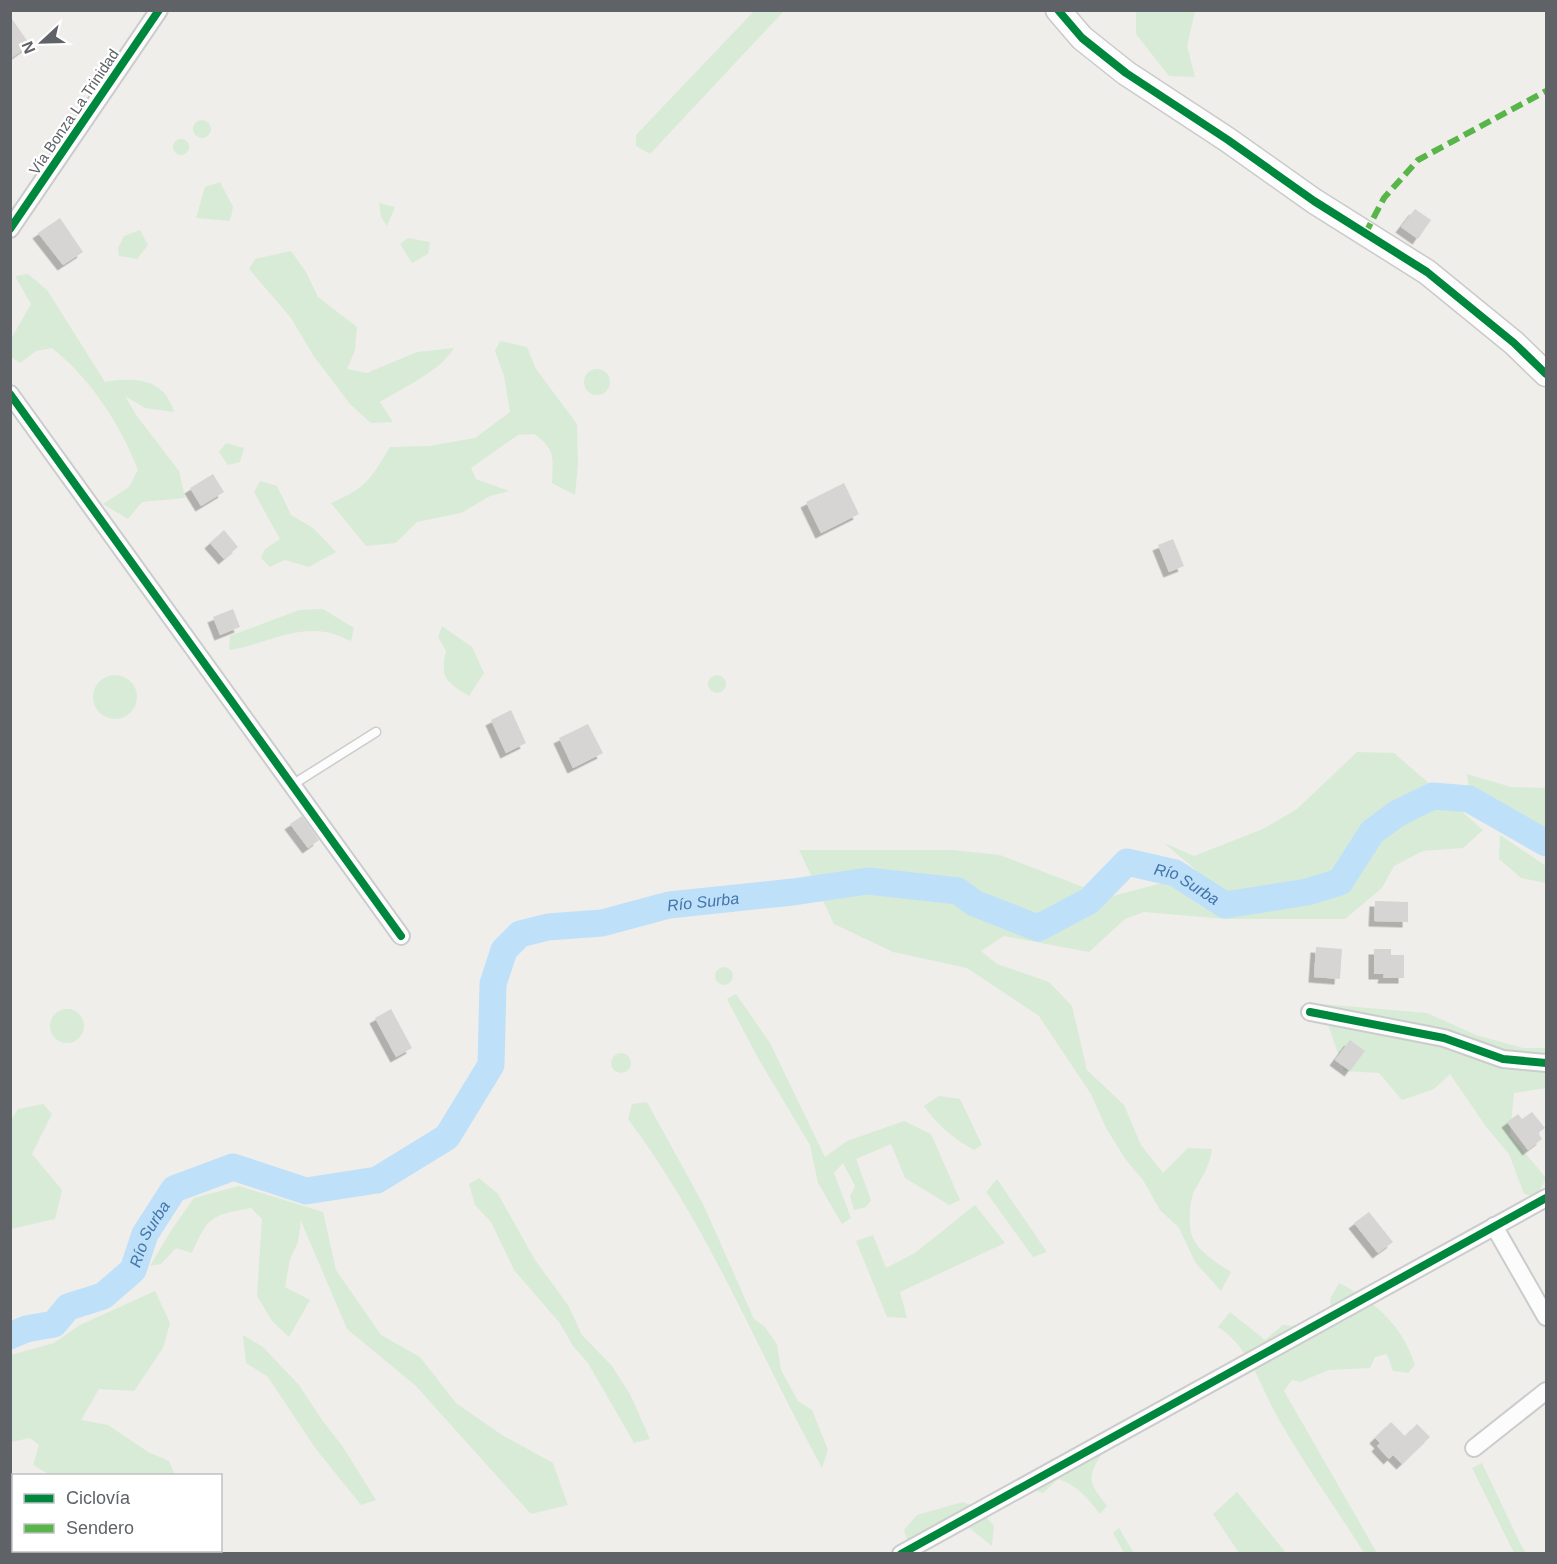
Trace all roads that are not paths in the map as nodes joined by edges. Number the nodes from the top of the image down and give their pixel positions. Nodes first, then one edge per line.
1 (159, 10) edge
2 (1058, 10) edge
3 (10, 230) edge
4 (1546, 374) edge
5 (10, 394) edge
6 (376, 732) dead end
7 (292, 785) junction
8 (401, 936) dead end
9 (1310, 1012) dead end
10 (1546, 1063) edge
11 (1546, 1198) edge
12 (1494, 1226) junction
13 (1546, 1317) edge
14 (1546, 1391) edge
15 (1474, 1448) dead end
16 (901, 1554) edge

1 - 3 street, Vía Bonza La Trinidad
2 - 4 street
5 - 7 street
6 - 7 lane
7 - 8 street
9 - 10 street
11 - 12 street
12 - 13 street
12 - 16 street
14 - 15 street

